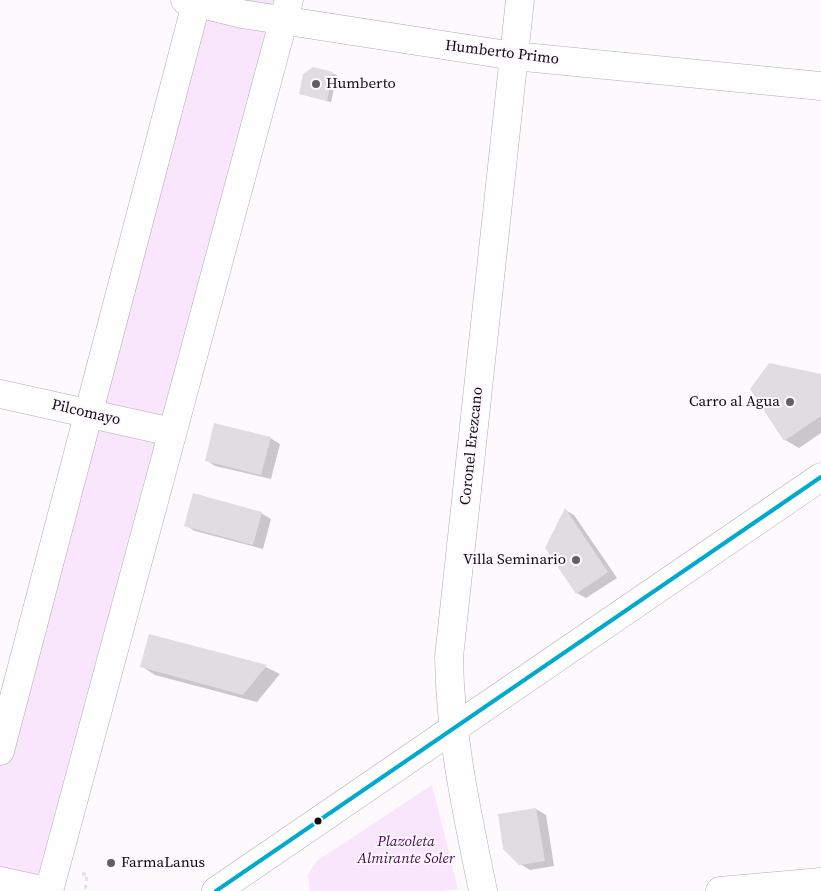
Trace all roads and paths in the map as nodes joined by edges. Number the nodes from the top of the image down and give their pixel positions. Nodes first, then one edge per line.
1 (520, 0) edge
2 (193, 1) edge
3 (287, 11) edge
4 (514, 56) junction
5 (821, 86) edge
6 (0, 394) edge
7 (89, 413) junction
8 (172, 432) junction
9 (821, 477) edge
10 (453, 729) junction
11 (0, 751) edge
12 (0, 880) edge
13 (821, 882) edge
14 (48, 891) edge
15 (216, 891) edge
16 (483, 891) edge
17 (720, 891) edge

1 - 4 street, Coronel Erezcano
2 - 3 street, Humberto Primo
2 - 7 street
3 - 4 street, Humberto Primo
3 - 8 street
4 - 5 street, Humberto Primo
4 - 10 street, Coronel Erezcano
6 - 7 street, Pilcomayo
7 - 8 street, Pilcomayo
7 - 11 street
8 - 14 street
9 - 10 street
10 - 15 street
10 - 16 street, Coronel Erezcano
12 - 14 street
13 - 17 street

